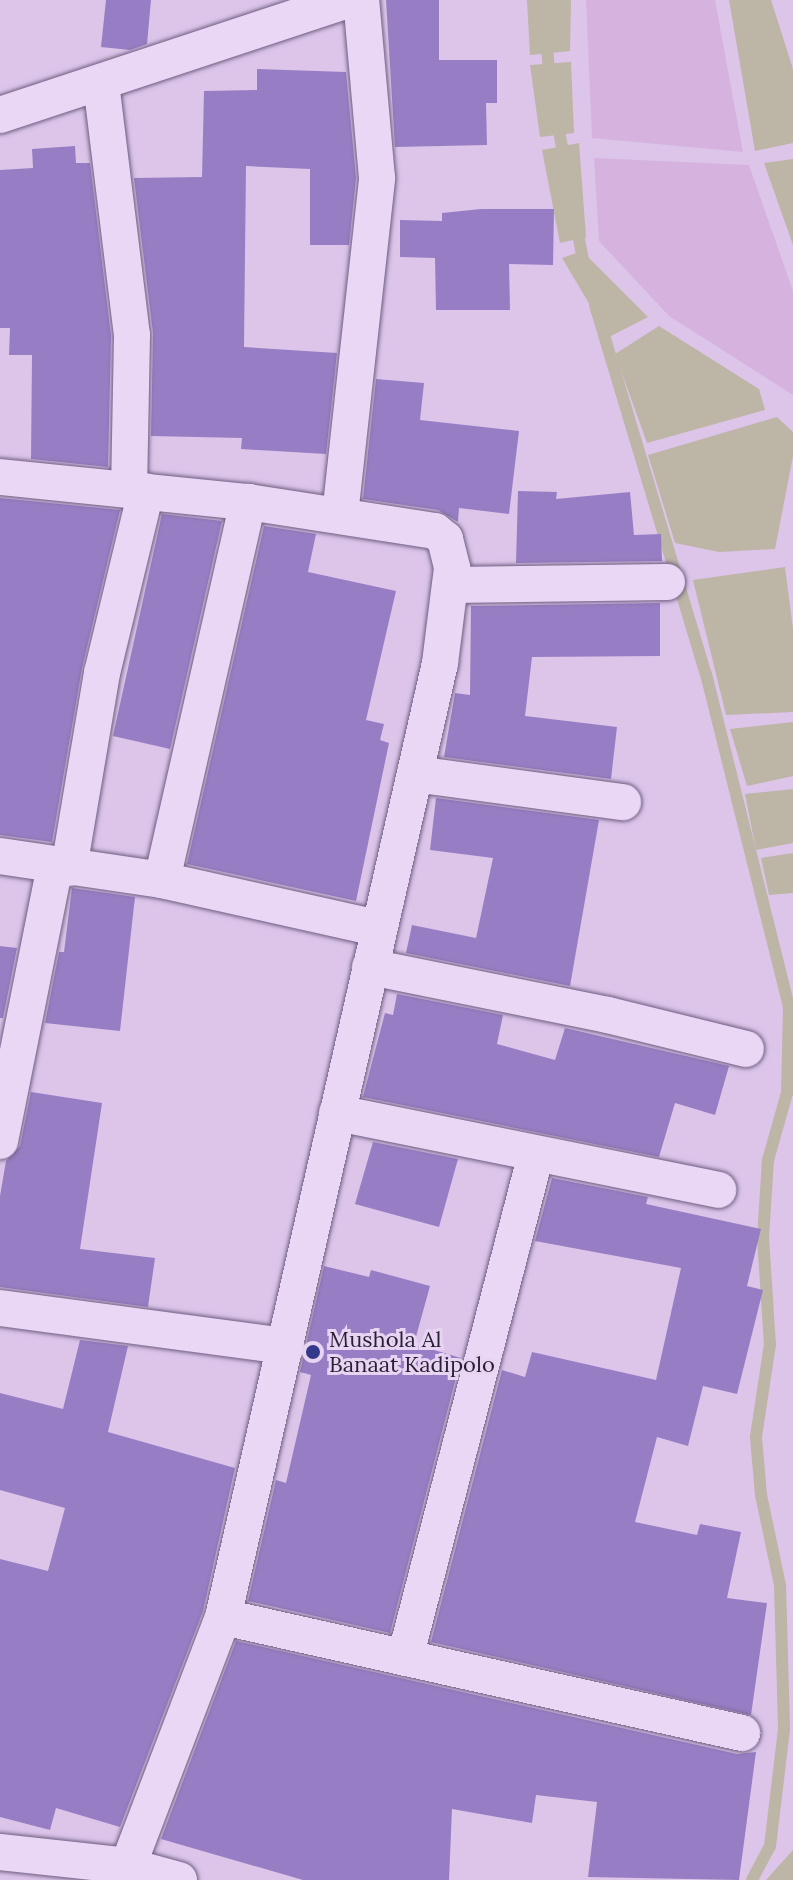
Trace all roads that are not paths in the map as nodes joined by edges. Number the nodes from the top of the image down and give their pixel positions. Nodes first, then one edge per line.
1 (348, 0) edge
2 (361, 0) edge
3 (101, 83) junction
4 (0, 115) edge
5 (0, 477) edge
6 (138, 490) junction
7 (248, 502) junction
8 (340, 515) junction
9 (667, 582) dead end
10 (451, 585) junction
11 (415, 774) junction
12 (623, 802) dead end
13 (0, 856) edge
14 (62, 867) junction
15 (162, 880) junction
16 (377, 928) junction
17 (370, 967) junction
18 (746, 1049) dead end
19 (337, 1113) junction
20 (0, 1141) edge
21 (536, 1154) junction
22 (718, 1190) dead end
23 (0, 1308) edge
24 (286, 1346) junction
25 (223, 1617) junction
26 (405, 1658) junction
27 (742, 1733) dead end
28 (0, 1852) edge
29 (128, 1866) junction
30 (179, 1880) edge

1 - 3 street
2 - 8 street
3 - 4 street
3 - 6 street
5 - 6 street
6 - 7 street
6 - 14 street
7 - 8 street
7 - 15 street
8 - 10 street
9 - 10 street
10 - 11 street
11 - 12 street
11 - 16 street
13 - 14 street
14 - 15 street
14 - 20 street
15 - 16 street
16 - 17 street
17 - 18 street
17 - 19 street
19 - 21 street
19 - 24 street
21 - 22 street
21 - 26 street
23 - 24 street
24 - 25 street
25 - 26 street
25 - 29 street
26 - 27 street
28 - 29 street
29 - 30 street

